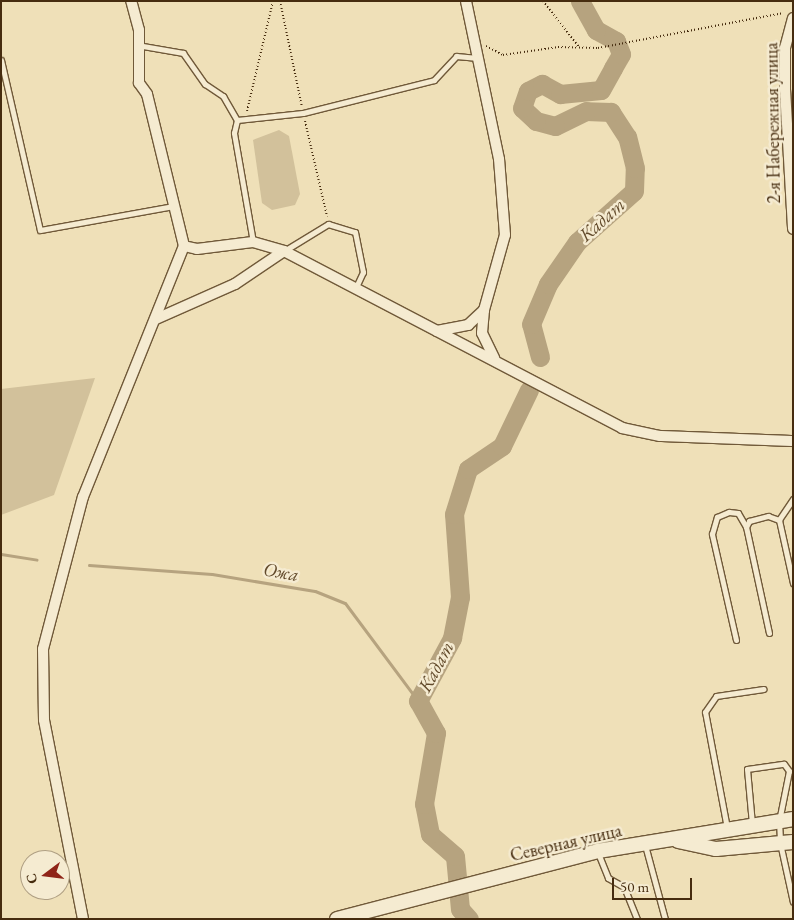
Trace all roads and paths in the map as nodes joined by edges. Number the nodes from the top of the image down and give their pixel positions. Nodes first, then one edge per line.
1 (131, 1) edge
2 (273, 1) edge
3 (466, 1) edge
4 (542, 1) edge
5 (793, 12) edge
6 (793, 18) edge
7 (472, 32) junction
8 (137, 45) junction
9 (579, 47) junction
10 (479, 58) junction
11 (1, 60) edge
12 (245, 118) junction
13 (237, 120) junction
14 (174, 206) junction
15 (793, 229) edge
16 (253, 242) junction
17 (184, 246) junction
18 (284, 251) junction
19 (356, 287) junction
20 (484, 310) junction
21 (156, 319) junction
22 (436, 331) junction
23 (496, 361) junction
24 (793, 441) edge
25 (793, 499) edge
26 (779, 520) junction
27 (746, 527) junction
28 (793, 583) edge
29 (769, 633) dead end
30 (736, 640) dead end
31 (764, 689) dead end
32 (786, 820) edge
33 (752, 824) junction
34 (727, 828) junction
35 (678, 841) junction
36 (786, 842) edge
37 (644, 845) junction
38 (598, 851) junction
39 (793, 902) edge
40 (83, 919) edge
41 (337, 919) edge
42 (637, 919) edge
43 (665, 919) edge

1 - 8 street
2 - 12 path
3 - 7 street
4 - 9 path
5 - 9 path
6 - 15 street, 2-я Набережная улица
7 - 9 path
7 - 10 street
8 - 13 lane
8 - 14 street
10 - 12 lane
10 - 20 street
11 - 14 lane
12 - 13 lane
13 - 16 lane
14 - 17 street
16 - 17 street
16 - 18 street
17 - 21 street
18 - 19 street
18 - 19 lane
18 - 21 street
19 - 22 street
20 - 22 street
20 - 23 street
21 - 40 street
22 - 23 street
23 - 24 street
25 - 26 lane
26 - 27 lane
26 - 28 lane
27 - 29 lane
27 - 30 lane
31 - 34 lane
32 - 33 street, Северная улица
32 - 33 lane
32 - 36 lane
33 - 34 street, Северная улица
34 - 35 street, Северная улица
35 - 36 street, Северная улица
35 - 37 street, Северная улица
36 - 39 lane
37 - 38 street, Северная улица
37 - 43 lane
38 - 41 street, Северная улица
38 - 42 lane

